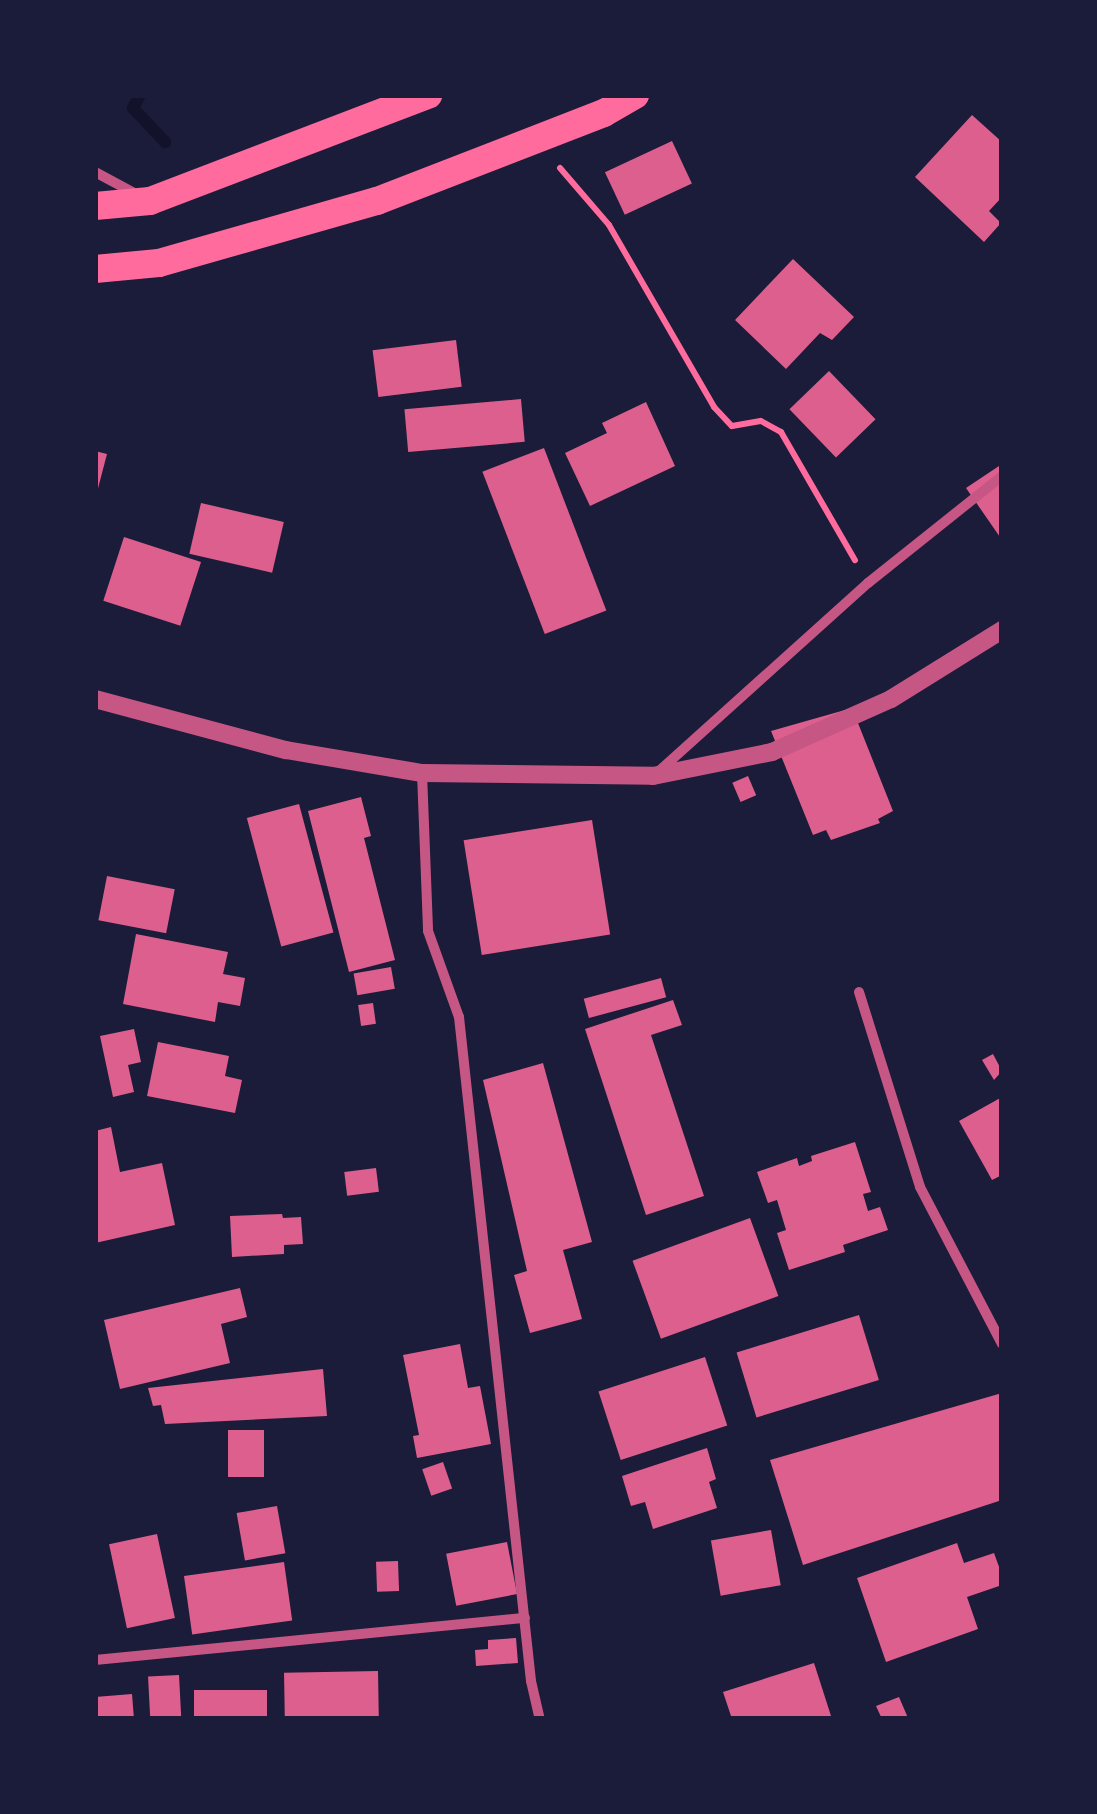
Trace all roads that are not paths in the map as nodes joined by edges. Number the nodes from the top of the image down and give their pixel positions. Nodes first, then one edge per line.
1 (428, 95) edge
2 (635, 95) edge
3 (95, 172) edge
4 (150, 202) junction
5 (95, 206) edge
6 (95, 269) edge
7 (1002, 476) edge
8 (1002, 630) edge
9 (95, 699) edge
10 (422, 773) junction
11 (653, 776) junction
12 (860, 992) dead end
13 (1002, 1344) edge
14 (525, 1618) junction
15 (95, 1660) edge
16 (540, 1719) edge

1 - 4 highway
2 - 6 highway
3 - 4 street
4 - 5 highway
7 - 11 street
8 - 11 street
9 - 10 street
10 - 11 street
10 - 14 street
12 - 13 street
14 - 15 street
14 - 16 street

